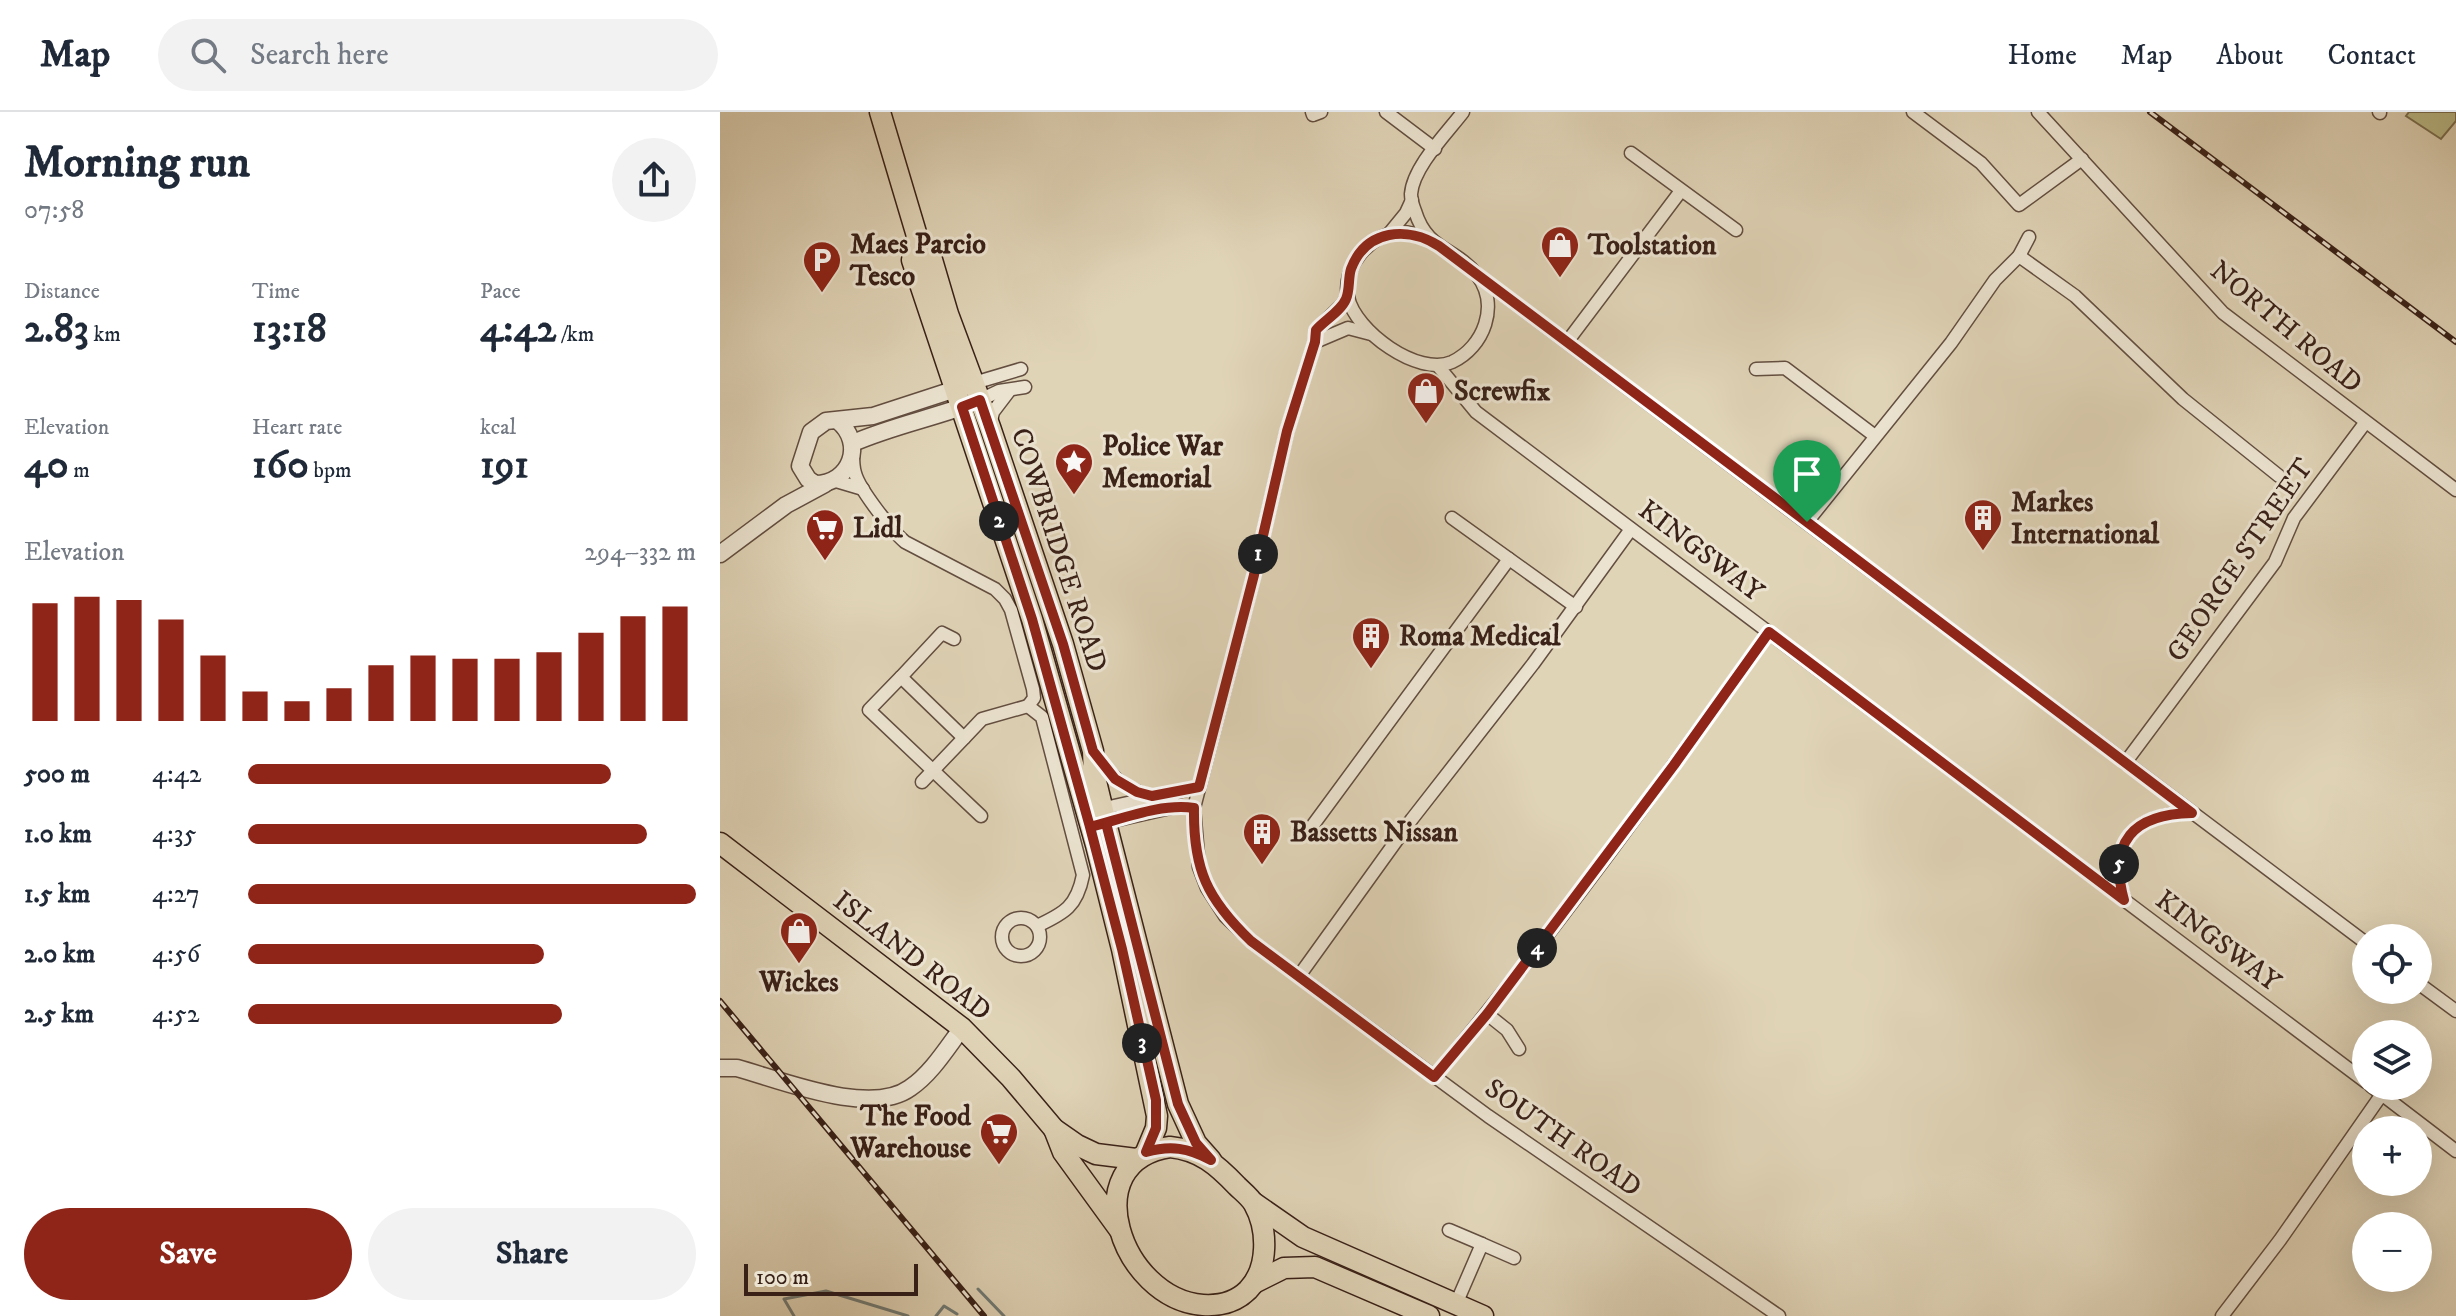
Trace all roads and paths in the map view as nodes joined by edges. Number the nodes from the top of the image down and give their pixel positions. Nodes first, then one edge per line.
1 (880, 112) edge
2 (1312, 112) edge
3 (1321, 112) edge
4 (1386, 112) edge
5 (1463, 112) edge
6 (1913, 112) edge
7 (2038, 112) edge
8 (1435, 149) junction
9 (1631, 153) dead end
10 (2082, 159) junction
11 (1680, 192) junction
12 (1412, 200) junction
13 (1736, 230) dead end
14 (1388, 235) junction
15 (2029, 237) dead end
16 (1428, 239) junction
17 (2019, 256) junction
18 (1476, 274) junction
19 (1348, 296) junction
20 (1374, 335) junction
21 (1315, 342) junction
22 (1567, 342) junction
23 (1438, 366) junction
24 (1021, 369) dead end
25 (1756, 369) dead end
26 (1025, 387) dead end
27 (1009, 391) junction
28 (968, 395) junction
29 (838, 421) junction
30 (2365, 423) junction
31 (990, 427) junction
32 (1875, 436) junction
33 (853, 446) junction
34 (801, 471) junction
35 (2279, 476) dead end
36 (830, 482) junction
37 (863, 489) junction
38 (2456, 490) edge
39 (786, 505) junction
40 (1452, 518) dead end
41 (1807, 522) junction
42 (1631, 529) junction
43 (724, 555) edge
44 (1509, 559) junction
45 (1576, 607) junction
46 (1769, 632) junction
47 (954, 639) dead end
48 (901, 677) junction
49 (1028, 706) junction
50 (964, 738) junction
51 (1093, 751) junction
52 (2125, 763) junction
53 (933, 771) junction
54 (922, 782) dead end
55 (1199, 787) junction
56 (1152, 796) junction
57 (1194, 808) junction
58 (2192, 813) junction
59 (981, 816) dead end
60 (1096, 818) junction
61 (1313, 825) dead end
62 (720, 843) edge
63 (2124, 900) junction
64 (1037, 926) dead end
65 (2352, 933) edge
66 (1299, 976) junction
67 (2432, 991) edge
68 (2454, 1004) edge
69 (1487, 1014) junction
70 (962, 1028) junction
71 (1519, 1049) dead end
72 (720, 1068) edge
73 (2352, 1071) edge
74 (1434, 1077) junction
75 (2371, 1100) edge
76 (2390, 1100) edge
77 (1054, 1129) junction
78 (2454, 1149) edge
79 (1141, 1156) junction
80 (1211, 1160) junction
81 (1254, 1203) junction
82 (1119, 1230) junction
83 (1449, 1230) dead end
84 (1482, 1244) junction
85 (1514, 1258) dead end
86 (1249, 1289) junction
87 (1174, 1298) junction
88 (1456, 1304) junction
89 (1188, 1316) edge
90 (1232, 1316) edge
91 (1429, 1316) edge
92 (1483, 1316) edge
93 (1779, 1316) edge
94 (2222, 1316) edge

1 - 28 main road, COWBRIDGE ROAD
2 - 3 street
4 - 8 street
5 - 8 street
6 - 10 street
7 - 10 street, NORTH ROAD
8 - 12 street
9 - 11 street
10 - 30 street, NORTH ROAD
11 - 13 street
11 - 22 street
12 - 14 street
12 - 16 street
14 - 16 street
14 - 19 street
15 - 17 street
16 - 18 street
17 - 32 street
17 - 35 street
18 - 22 street
18 - 23 street
19 - 20 street
19 - 21 street, SOUTH ROAD
20 - 21 street
20 - 23 street
21 - 55 street, SOUTH ROAD
22 - 41 street
23 - 42 street, KINGSWAY
24 - 28 street
25 - 32 street
26 - 27 street
27 - 28 street
27 - 31 street
28 - 29 street
28 - 31 main road, COWBRIDGE ROAD
28 - 33 street
28 - 60 main road, COWBRIDGE ROAD
29 - 33 street
29 - 34 street
30 - 38 street, NORTH ROAD
30 - 52 street, GEORGE STREET
31 - 51 main road, COWBRIDGE ROAD
32 - 41 street
33 - 36 street
33 - 37 street
34 - 36 street
34 - 39 street
36 - 37 street
36 - 39 street
37 - 49 street
39 - 43 street
40 - 44 street
41 - 52 street
42 - 45 street
42 - 46 street, KINGSWAY
44 - 45 street
44 - 61 street
45 - 66 street
46 - 63 street, KINGSWAY
46 - 69 street
47 - 48 street
48 - 50 street
48 - 53 street
49 - 50 street
49 - 64 street
50 - 53 street
51 - 56 street
51 - 60 main road, COWBRIDGE ROAD
52 - 58 street
53 - 54 street
53 - 59 street
55 - 56 street
55 - 57 street, SOUTH ROAD
56 - 60 street
57 - 60 street
57 - 66 street, SOUTH ROAD
58 - 63 street
58 - 65 street
60 - 79 main road, COWBRIDGE ROAD
60 - 80 main road, COWBRIDGE ROAD
62 - 70 main road, ISLAND ROAD
63 - 73 street, KINGSWAY
66 - 74 street, SOUTH ROAD
67 - 68 street
69 - 71 street
69 - 74 street
70 - 72 street
70 - 77 main road, ISLAND ROAD
74 - 93 street, SOUTH ROAD
75 - 94 street
76 - 78 street
77 - 79 main road
77 - 82 main road
79 - 80 main road
79 - 82 main road
80 - 81 main road
81 - 86 main road
81 - 88 main road
82 - 87 main road
83 - 84 street
84 - 85 street
84 - 88 street
86 - 87 main road
86 - 90 main road
86 - 91 main road
87 - 89 main road
88 - 92 main road

